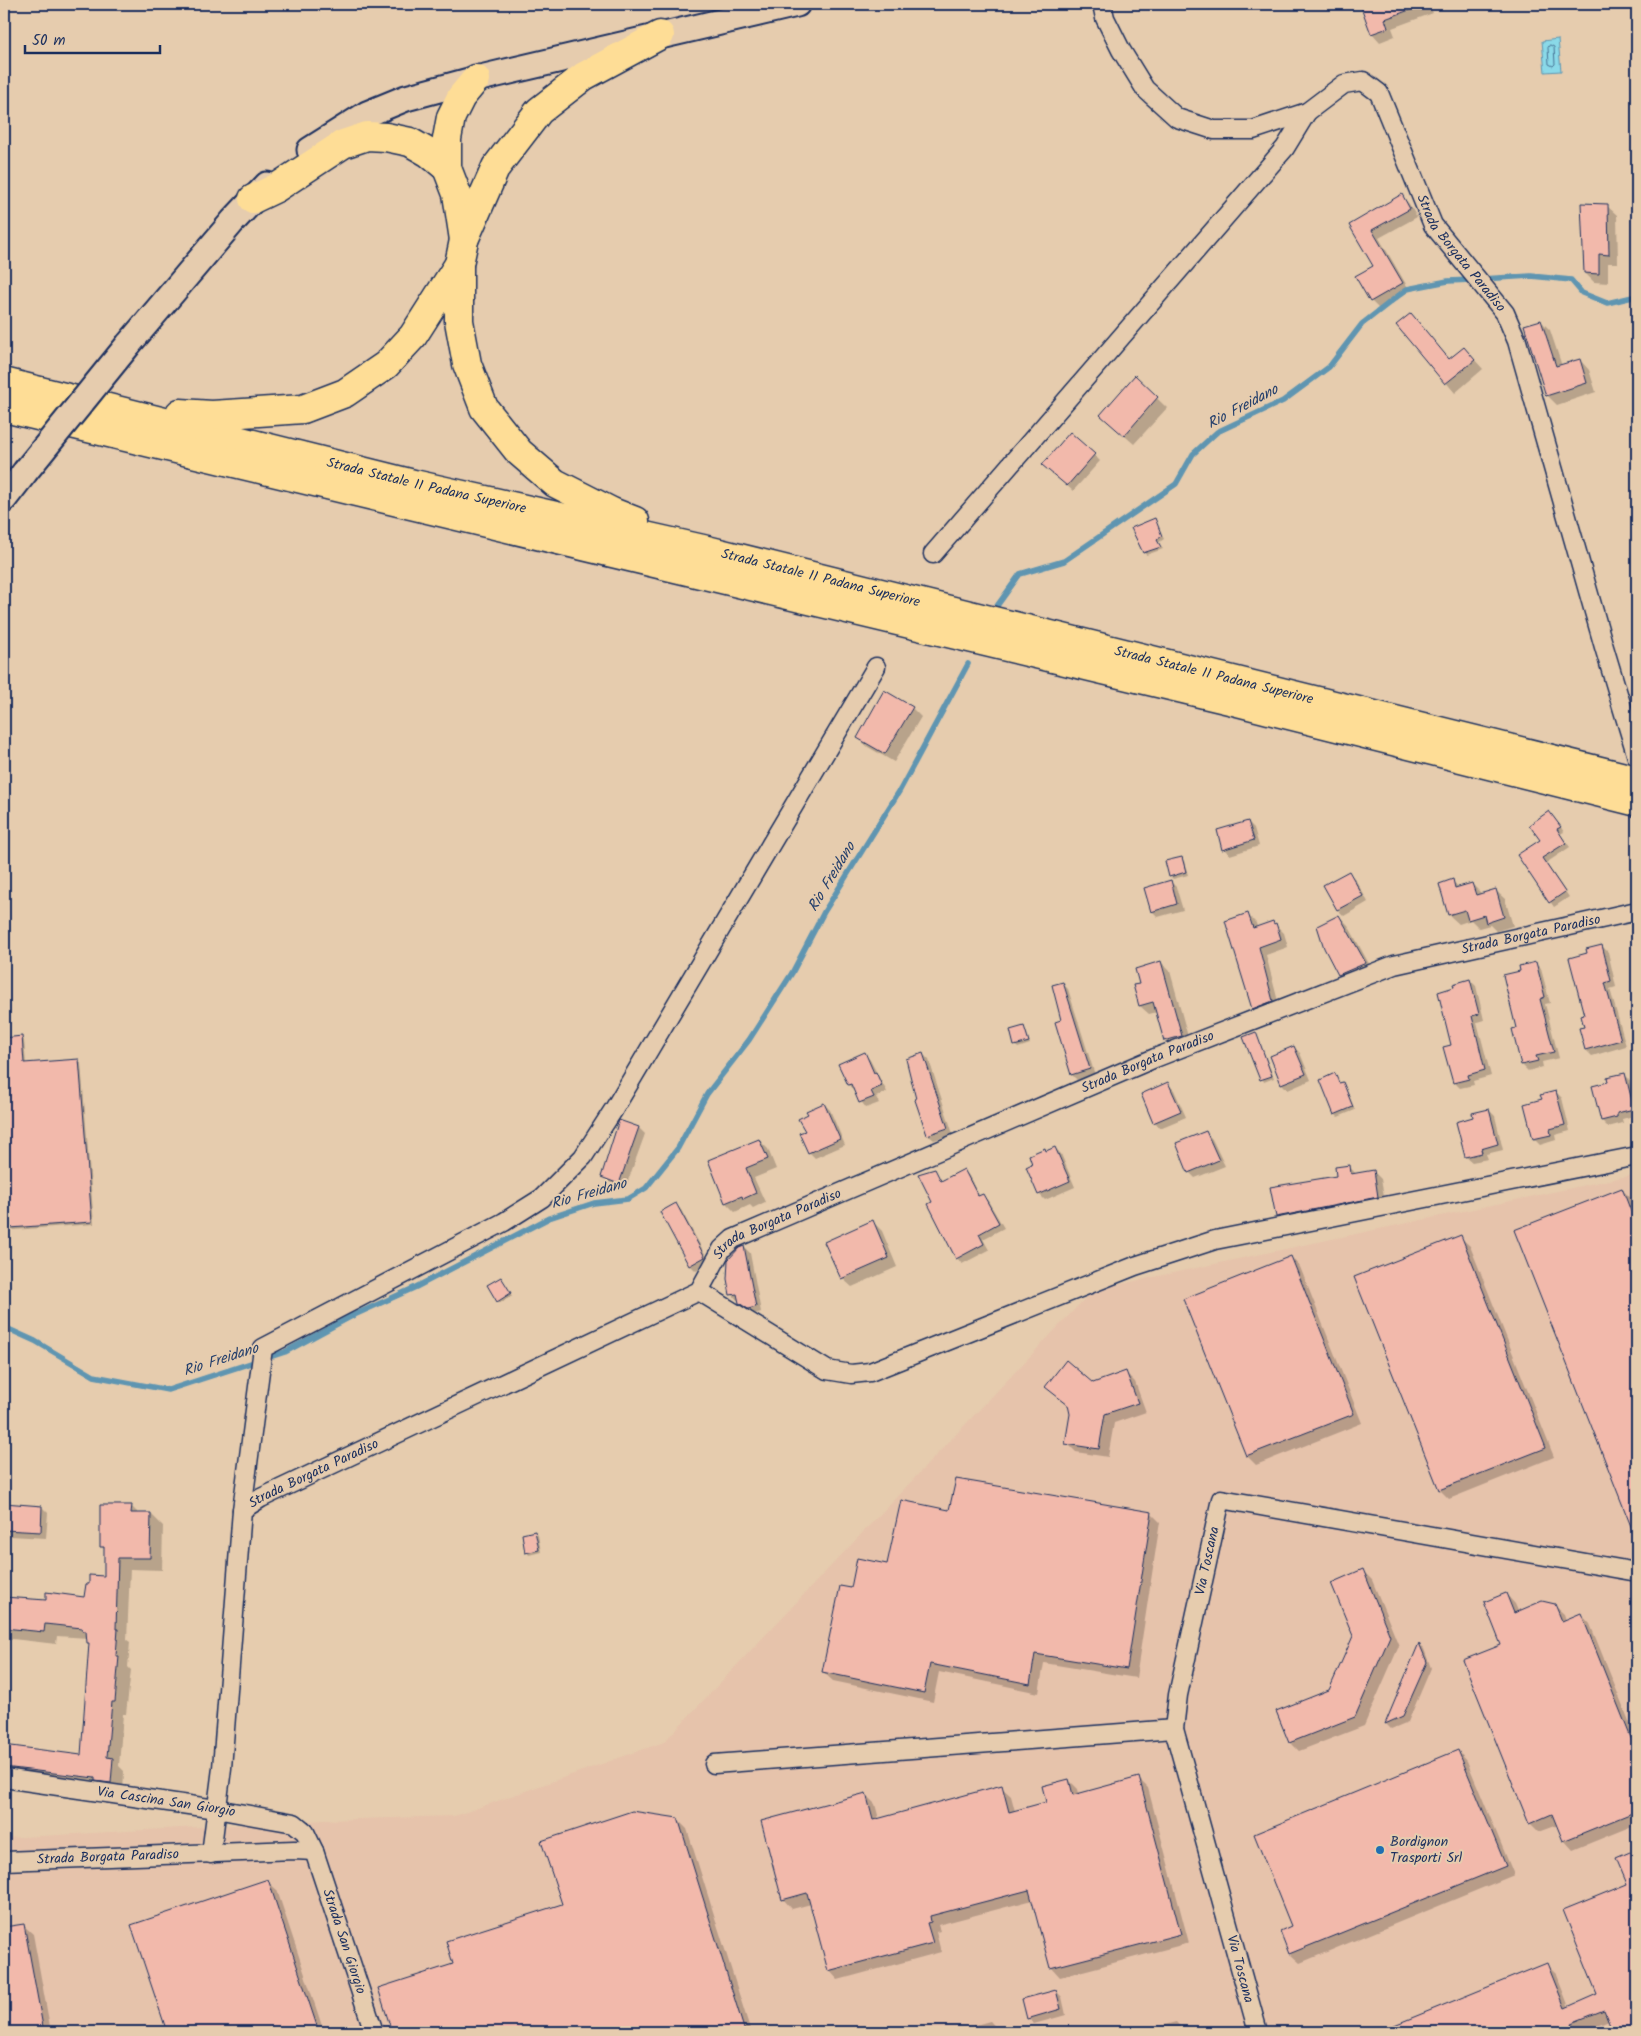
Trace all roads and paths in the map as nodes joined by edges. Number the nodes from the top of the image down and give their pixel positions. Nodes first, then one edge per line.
1 (797, 4) edge
2 (1100, 6) edge
3 (660, 35) junction
4 (476, 79) junction
5 (1306, 112) junction
6 (1260, 128) junction
7 (1278, 156) junction
8 (447, 168) junction
9 (253, 199) junction
10 (462, 252) junction
11 (4, 382) edge
12 (4, 408) edge
13 (125, 410) junction
14 (4, 499) edge
15 (703, 549) junction
16 (933, 554) dead end
17 (876, 667) dead end
18 (1637, 756) edge
19 (1637, 780) edge
20 (1637, 802) edge
21 (1637, 910) edge
22 (1637, 1156) edge
23 (699, 1291) junction
24 (242, 1510) junction
25 (1637, 1572) edge
26 (1174, 1729) junction
27 (714, 1764) dead end
28 (4, 1778) edge
29 (216, 1809) junction
30 (314, 1851) junction
31 (211, 1854) junction
32 (4, 1861) edge
33 (374, 2032) edge
34 (1258, 2032) edge

1 - 3 street
2 - 6 street, Strada Borgata Paradiso
3 - 4 street
3 - 10 highway
4 - 8 highway
4 - 9 street
5 - 6 street, Strada Borgata Paradiso
5 - 7 street
5 - 18 street, Strada Borgata Paradiso
6 - 7 street
7 - 16 street
8 - 9 highway
8 - 10 highway
9 - 14 street, bridge
10 - 13 highway
10 - 15 highway
11 - 13 highway, Strada Statale 11 Padana Superiore
12 - 20 highway, Strada Statale 11 Padana Superiore
13 - 15 highway, Strada Statale 11 Padana Superiore
15 - 19 highway, Strada Statale 11 Padana Superiore
17 - 24 street
21 - 23 street, Strada Borgata Paradiso
22 - 23 street
23 - 24 street, Strada Borgata Paradiso
24 - 29 street, Strada Borgata Paradiso
25 - 26 street, Via Toscana
26 - 27 street
26 - 34 street, Via Toscana
28 - 29 street, Via Cascina San Giorgio
29 - 30 street, Via Cascina San Giorgio
29 - 31 street, Strada Borgata Paradiso
30 - 31 street, Strada Borgata Paradiso
30 - 33 street, Strada San Giorgio
31 - 32 street, Strada Borgata Paradiso

